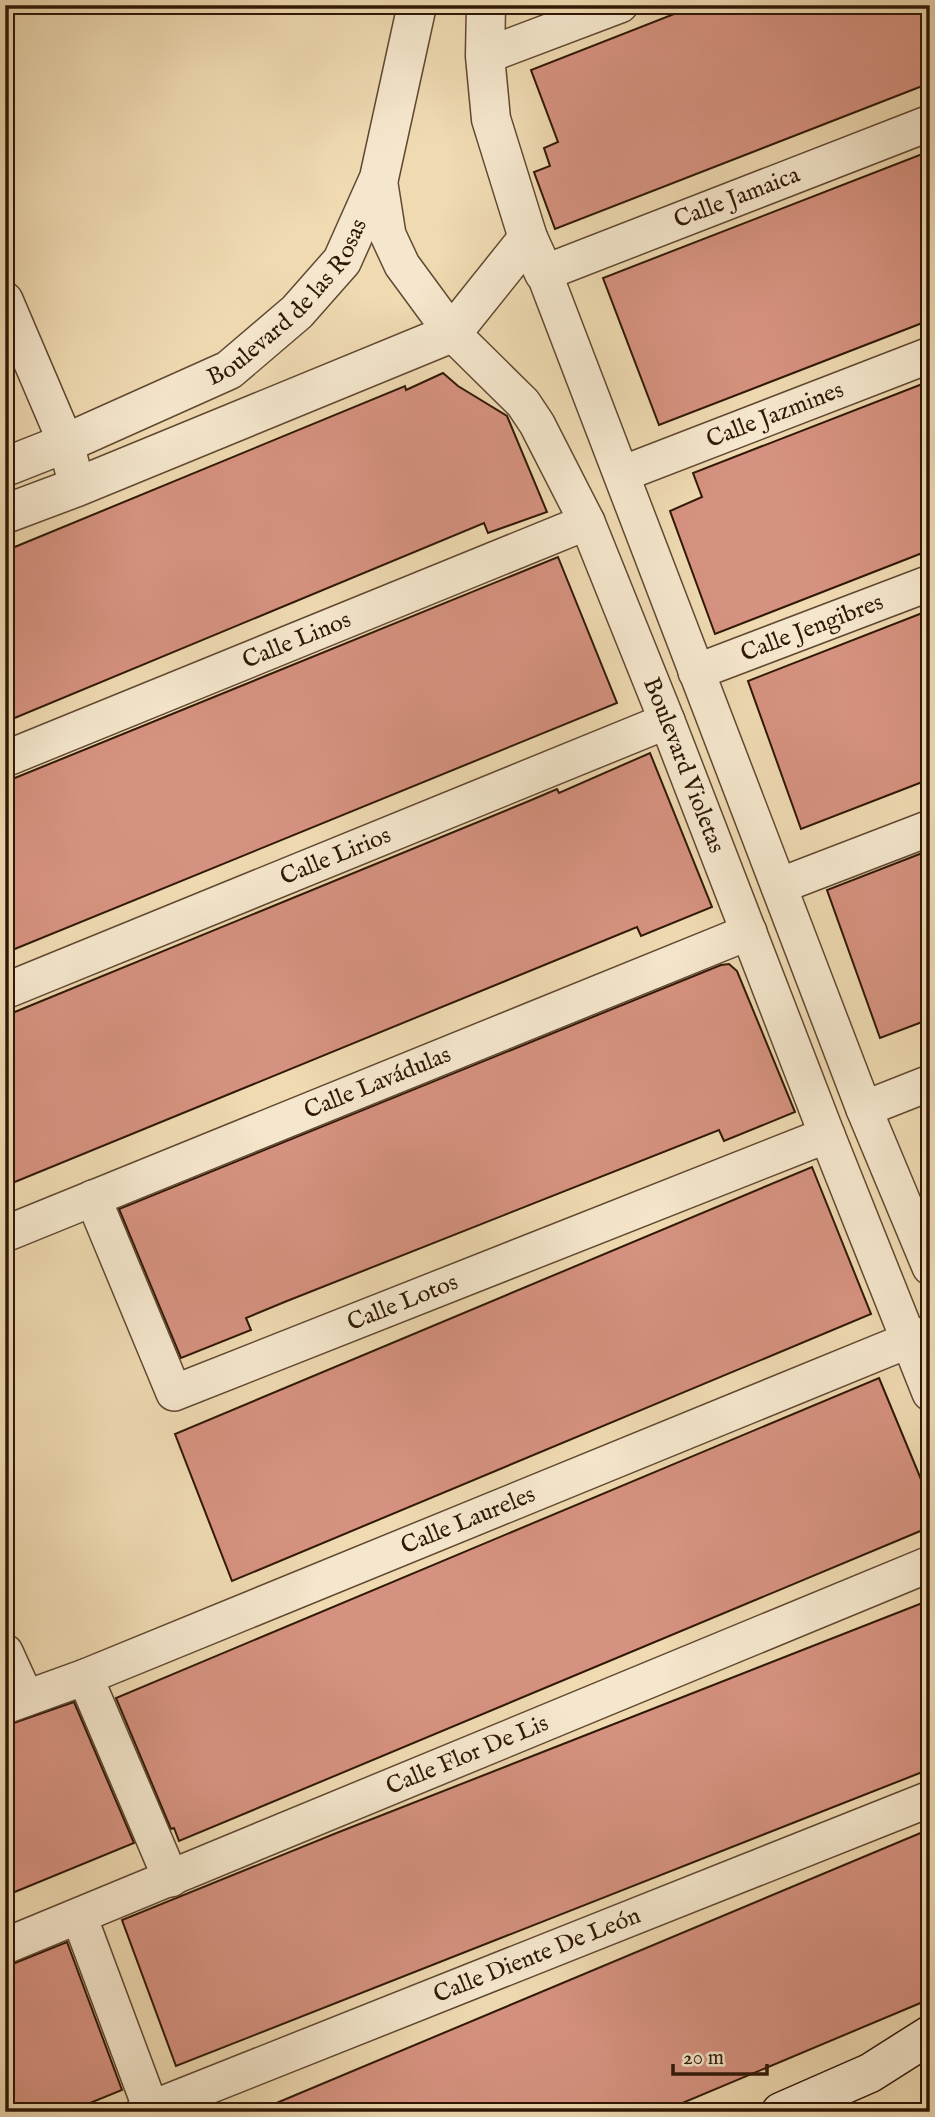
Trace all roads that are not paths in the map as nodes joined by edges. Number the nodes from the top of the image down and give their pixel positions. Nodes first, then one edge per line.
1 (416, 5) edge
2 (486, 5) edge
3 (620, 5) edge
4 (485, 56) junction
5 (930, 123) edge
6 (379, 177) junction
7 (528, 238) junction
8 (544, 273) junction
9 (5, 300) edge
10 (452, 332) junction
11 (930, 355) edge
12 (66, 443) junction
13 (5, 467) edge
14 (622, 474) junction
15 (77, 487) junction
16 (5, 514) edge
17 (587, 522) junction
18 (930, 583) edge
19 (696, 672) junction
20 (667, 721) junction
21 (5, 759) edge
22 (930, 828) edge
23 (779, 886) junction
24 (797, 933) junction
25 (753, 941) junction
26 (5, 991) edge
27 (930, 1083) edge
28 (864, 1109) junction
29 (827, 1135) junction
30 (93, 1198) junction
31 (5, 1234) edge
32 (930, 1267) edge
33 (919, 1336) edge
34 (930, 1393) edge
35 (930, 1564) edge
36 (5, 1652) edge
37 (85, 1677) junction
38 (15, 1702) edge
39 (930, 1799) edge
40 (172, 1879) junction
41 (79, 1916) junction
42 (5, 1946) edge
43 (930, 2035) edge
44 (147, 2110) edge
45 (781, 2112) edge

1 - 6 street, Boulevard de las Rosas
2 - 4 street
3 - 4 street
4 - 7 street
5 - 8 street, Calle Jamaica
6 - 10 street, Boulevard Violetas
6 - 12 street, Boulevard de las Rosas
7 - 8 street
7 - 10 street
8 - 14 street, Boulevard Violetas
9 - 12 street
10 - 15 street
10 - 17 street, Boulevard Violetas
11 - 14 street, Calle Jazmines
12 - 13 street, Boulevard de las Rosas
12 - 15 street
14 - 19 street, Boulevard Violetas
15 - 16 street
17 - 20 street, Boulevard Violetas
17 - 21 street, Calle Linos
18 - 19 street, Calle Jengibres
19 - 23 street, Boulevard Violetas
20 - 25 street, Boulevard Violetas
20 - 26 street, Calle Lirios
22 - 23 street
23 - 24 street, Boulevard Violetas
24 - 25 street, Calle Lavádulas
24 - 28 street, Boulevard Violetas
25 - 29 street, Boulevard Violetas
25 - 30 street, Calle Lavádulas
27 - 28 street
28 - 32 street, Boulevard Violetas
29 - 30 street, Calle Lotos
29 - 33 street, Boulevard Violetas
30 - 31 street, Calle Lavádulas
33 - 34 street, Boulevard Violetas
33 - 37 street, Calle Laureles
35 - 40 street, Calle Flor De Lis
36 - 38 street
37 - 38 street, Calle Laureles
37 - 40 street
39 - 44 street, Calle Diente De León
40 - 41 street, Calle Flor De Lis
41 - 42 street, Calle Flor De Lis
41 - 44 street
43 - 45 street

